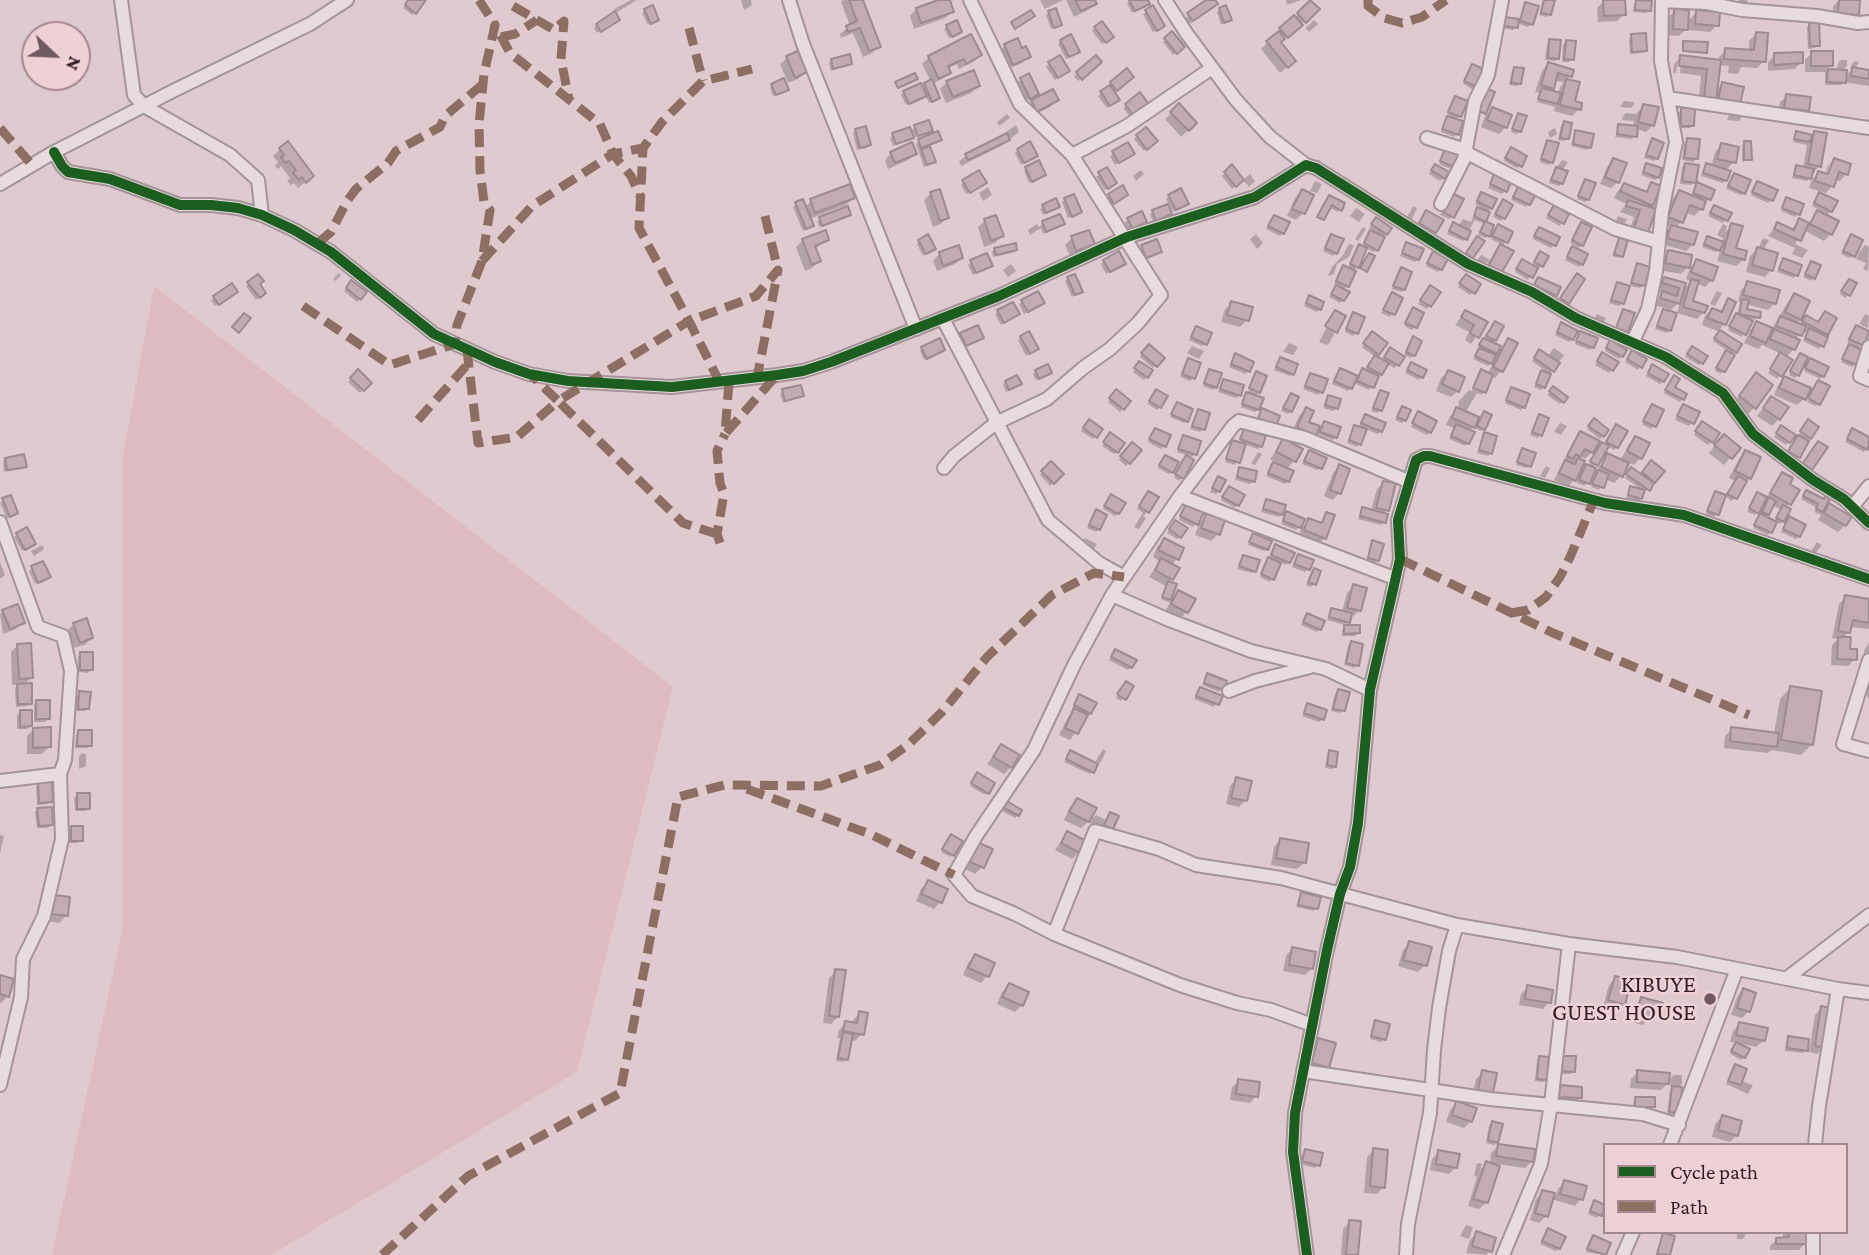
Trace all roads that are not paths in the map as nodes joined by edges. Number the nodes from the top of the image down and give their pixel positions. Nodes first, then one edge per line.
1 (121, 0) edge
2 (347, 0) edge
3 (789, 0) edge
4 (971, 0) edge
5 (1165, 0) edge
6 (1502, 0) edge
7 (1662, 1) edge
8 (1869, 22) edge
9 (1212, 68) junction
10 (1668, 98) junction
11 (144, 106) junction
12 (1869, 128) edge
13 (1427, 138) dead end
14 (1466, 150) junction
15 (54, 152) junction
16 (1072, 155) junction
17 (1306, 165) junction
18 (0, 184) edge
19 (1441, 204) dead end
20 (262, 215) junction
21 (1126, 237) junction
22 (1659, 242) junction
23 (943, 319) junction
24 (916, 329) junction
25 (1633, 341) junction
26 (1869, 348) edge
27 (1869, 380) edge
28 (996, 423) junction
29 (944, 468) dead end
30 (1408, 481) junction
31 (1869, 486) edge
32 (1180, 496) junction
33 (1852, 508) junction
34 (0, 522) edge
35 (1869, 523) edge
36 (1124, 577) junction
37 (1394, 578) junction
38 (1869, 579) edge
39 (1112, 594) junction
40 (1869, 660) edge
41 (1314, 666) junction
42 (1370, 690) junction
43 (1229, 691) dead end
44 (1869, 751) edge
45 (60, 775) junction
46 (0, 781) edge
47 (1340, 894) junction
48 (1869, 915) edge
49 (1457, 925) junction
50 (1054, 934) junction
51 (1569, 944) junction
52 (1737, 969) junction
53 (1787, 978) junction
54 (1838, 989) junction
55 (1869, 993) edge
56 (1312, 1025) junction
57 (1303, 1071) junction
58 (0, 1085) edge
59 (1432, 1090) junction
60 (1551, 1104) junction
61 (1679, 1125) junction
62 (1671, 1143) edge
63 (1815, 1143) edge
64 (1632, 1234) edge
65 (1813, 1234) edge
66 (1307, 1255) edge
67 (1406, 1255) edge
68 (1503, 1255) edge
69 (1623, 1255) edge
70 (1813, 1255) edge

1 - 11 street
2 - 11 street
3 - 24 street
4 - 16 street
5 - 9 street
6 - 14 street
7 - 8 street
7 - 10 street
9 - 16 street
9 - 17 street
10 - 12 street
10 - 22 street
11 - 15 street
11 - 20 street
13 - 14 street
14 - 19 street
14 - 22 street
15 - 18 street
15 - 20 street
16 - 21 street
17 - 21 street
17 - 25 street
20 - 24 street
21 - 23 street
21 - 28 street
22 - 25 street
23 - 24 street
23 - 28 street
25 - 33 street
26 - 27 street
28 - 29 street
28 - 36 street
30 - 32 street
30 - 37 street
30 - 38 street
31 - 33 street
32 - 36 street
32 - 37 street
33 - 35 street
34 - 45 street
36 - 39 street
37 - 42 street
39 - 41 street
39 - 50 street
40 - 44 street
41 - 42 street
41 - 43 street
42 - 47 street
45 - 46 street
45 - 58 street
47 - 49 street
47 - 50 street
47 - 56 street
48 - 53 street
49 - 51 street
49 - 59 street
50 - 56 street
51 - 52 street
51 - 60 street
52 - 53 street
52 - 61 street
53 - 54 street
54 - 55 street
54 - 63 street
56 - 57 street
57 - 59 street
57 - 66 street
59 - 60 street
59 - 67 street
60 - 61 street
60 - 68 street
61 - 62 street
64 - 69 street
65 - 70 street

